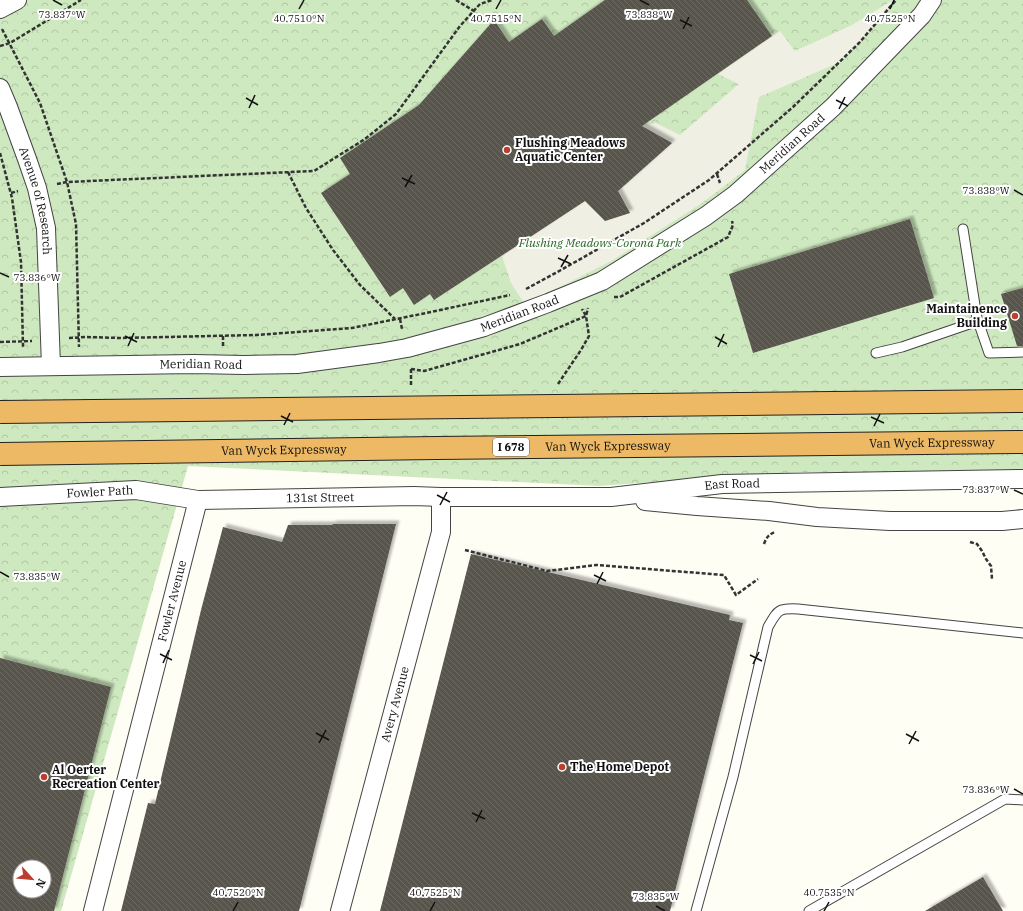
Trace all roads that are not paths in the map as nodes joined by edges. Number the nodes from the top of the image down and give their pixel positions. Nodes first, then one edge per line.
1 (17, 0) edge
2 (932, 0) edge
3 (0, 9) edge
4 (0, 88) edge
5 (963, 229) dead end
6 (978, 321) junction
7 (1023, 352) edge
8 (876, 353) dead end
9 (51, 366) junction
10 (0, 367) edge
11 (1023, 401) edge
12 (0, 412) edge
13 (1023, 442) edge
14 (0, 454) edge
15 (1023, 479) edge
16 (0, 497) edge
17 (442, 497) junction
18 (611, 497) junction
19 (198, 500) junction
20 (1023, 519) edge
21 (1023, 633) edge
22 (1023, 800) edge
23 (93, 911) edge
24 (340, 911) edge
25 (696, 911) edge
26 (809, 911) edge

1 - 3 street
2 - 9 street, Meridian Road
4 - 9 street, Avenue of Research
5 - 6 lane
6 - 7 lane
6 - 8 lane
9 - 10 street, Meridian Road
11 - 12 highway, bridge
13 - 14 highway, Van Wyck Expressway / I 678, bridge
15 - 18 street, East Road
16 - 19 street, Fowler Path
17 - 18 street, East Road
17 - 19 street, 131st Street
17 - 24 street, Avery Avenue
18 - 20 street
19 - 23 street, Fowler Avenue
21 - 25 lane
22 - 26 lane

